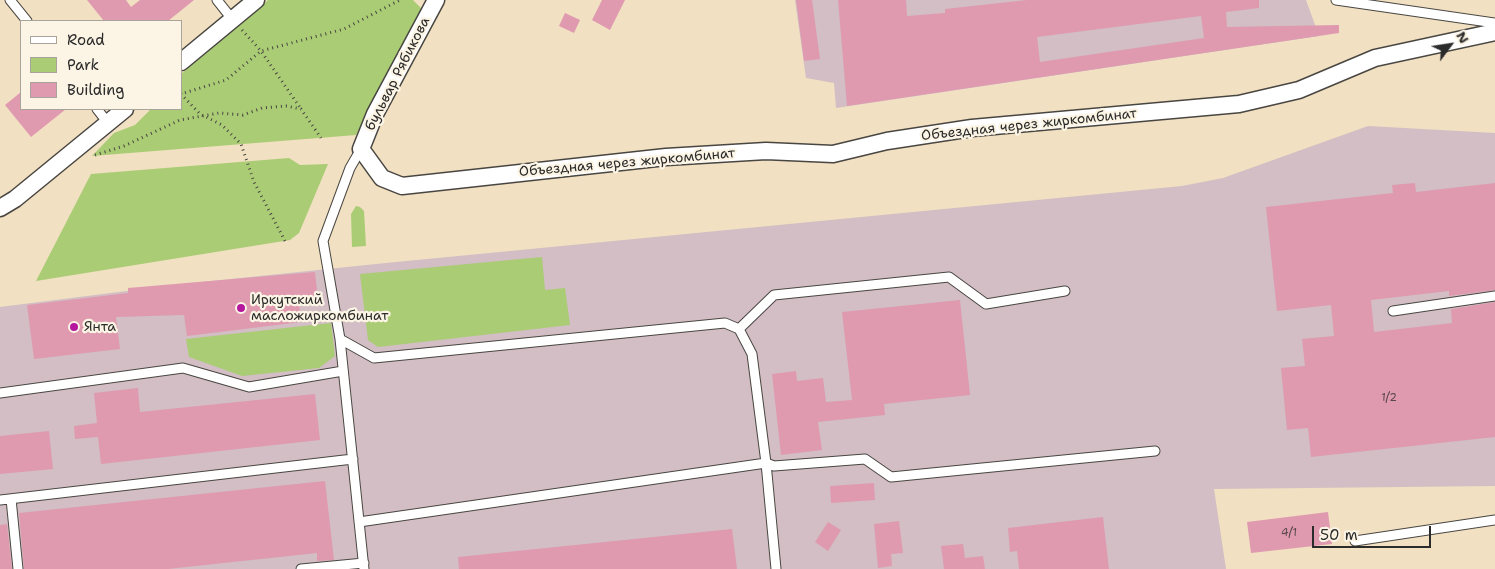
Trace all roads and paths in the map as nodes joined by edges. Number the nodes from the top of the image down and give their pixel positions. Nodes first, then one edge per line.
1 (10, 0) edge
2 (217, 0) edge
3 (256, 0) edge
4 (400, 0) edge
5 (436, 0) edge
6 (1336, 0) edge
7 (26, 20) edge
8 (235, 23) junction
9 (1495, 23) edge
10 (1495, 32) edge
11 (261, 51) junction
12 (182, 61) edge
13 (182, 94) edge
14 (182, 95) edge
15 (301, 109) junction
16 (98, 110) edge
17 (124, 110) edge
18 (203, 116) junction
19 (108, 123) junction
20 (321, 138) dead end
21 (361, 149) junction
22 (92, 156) dead end
23 (0, 208) edge
24 (285, 241) dead end
25 (1065, 291) dead end
26 (1495, 296) edge
27 (1393, 311) dead end
28 (739, 329) junction
29 (340, 339) junction
30 (343, 371) junction
31 (0, 393) edge
32 (1155, 451) dead end
33 (353, 459) junction
34 (766, 463) junction
35 (11, 499) junction
36 (0, 500) edge
37 (1495, 520) edge
38 (359, 522) junction
39 (1355, 541) dead end
40 (364, 566) edge
41 (18, 569) edge
42 (301, 569) edge
43 (776, 569) edge

1 - 7 lane
2 - 8 lane
3 - 8 street
4 - 11 path
5 - 21 street, бульвар Рябикова
6 - 9 lane
8 - 11 path
8 - 12 street
10 - 21 street, Объездная через жиркомбинат
11 - 13 path
11 - 15 path
14 - 18 path
15 - 18 path
15 - 20 path
16 - 19 lane
17 - 19 street
18 - 22 path
18 - 24 path
19 - 23 street
21 - 29 lane
25 - 28 lane
26 - 27 lane
28 - 29 lane
28 - 34 lane
29 - 30 lane
30 - 31 lane
30 - 33 lane
32 - 34 lane
33 - 35 lane
33 - 38 lane
34 - 38 lane
34 - 43 lane
35 - 36 lane
35 - 41 lane
37 - 39 lane
38 - 40 lane
40 - 42 lane

